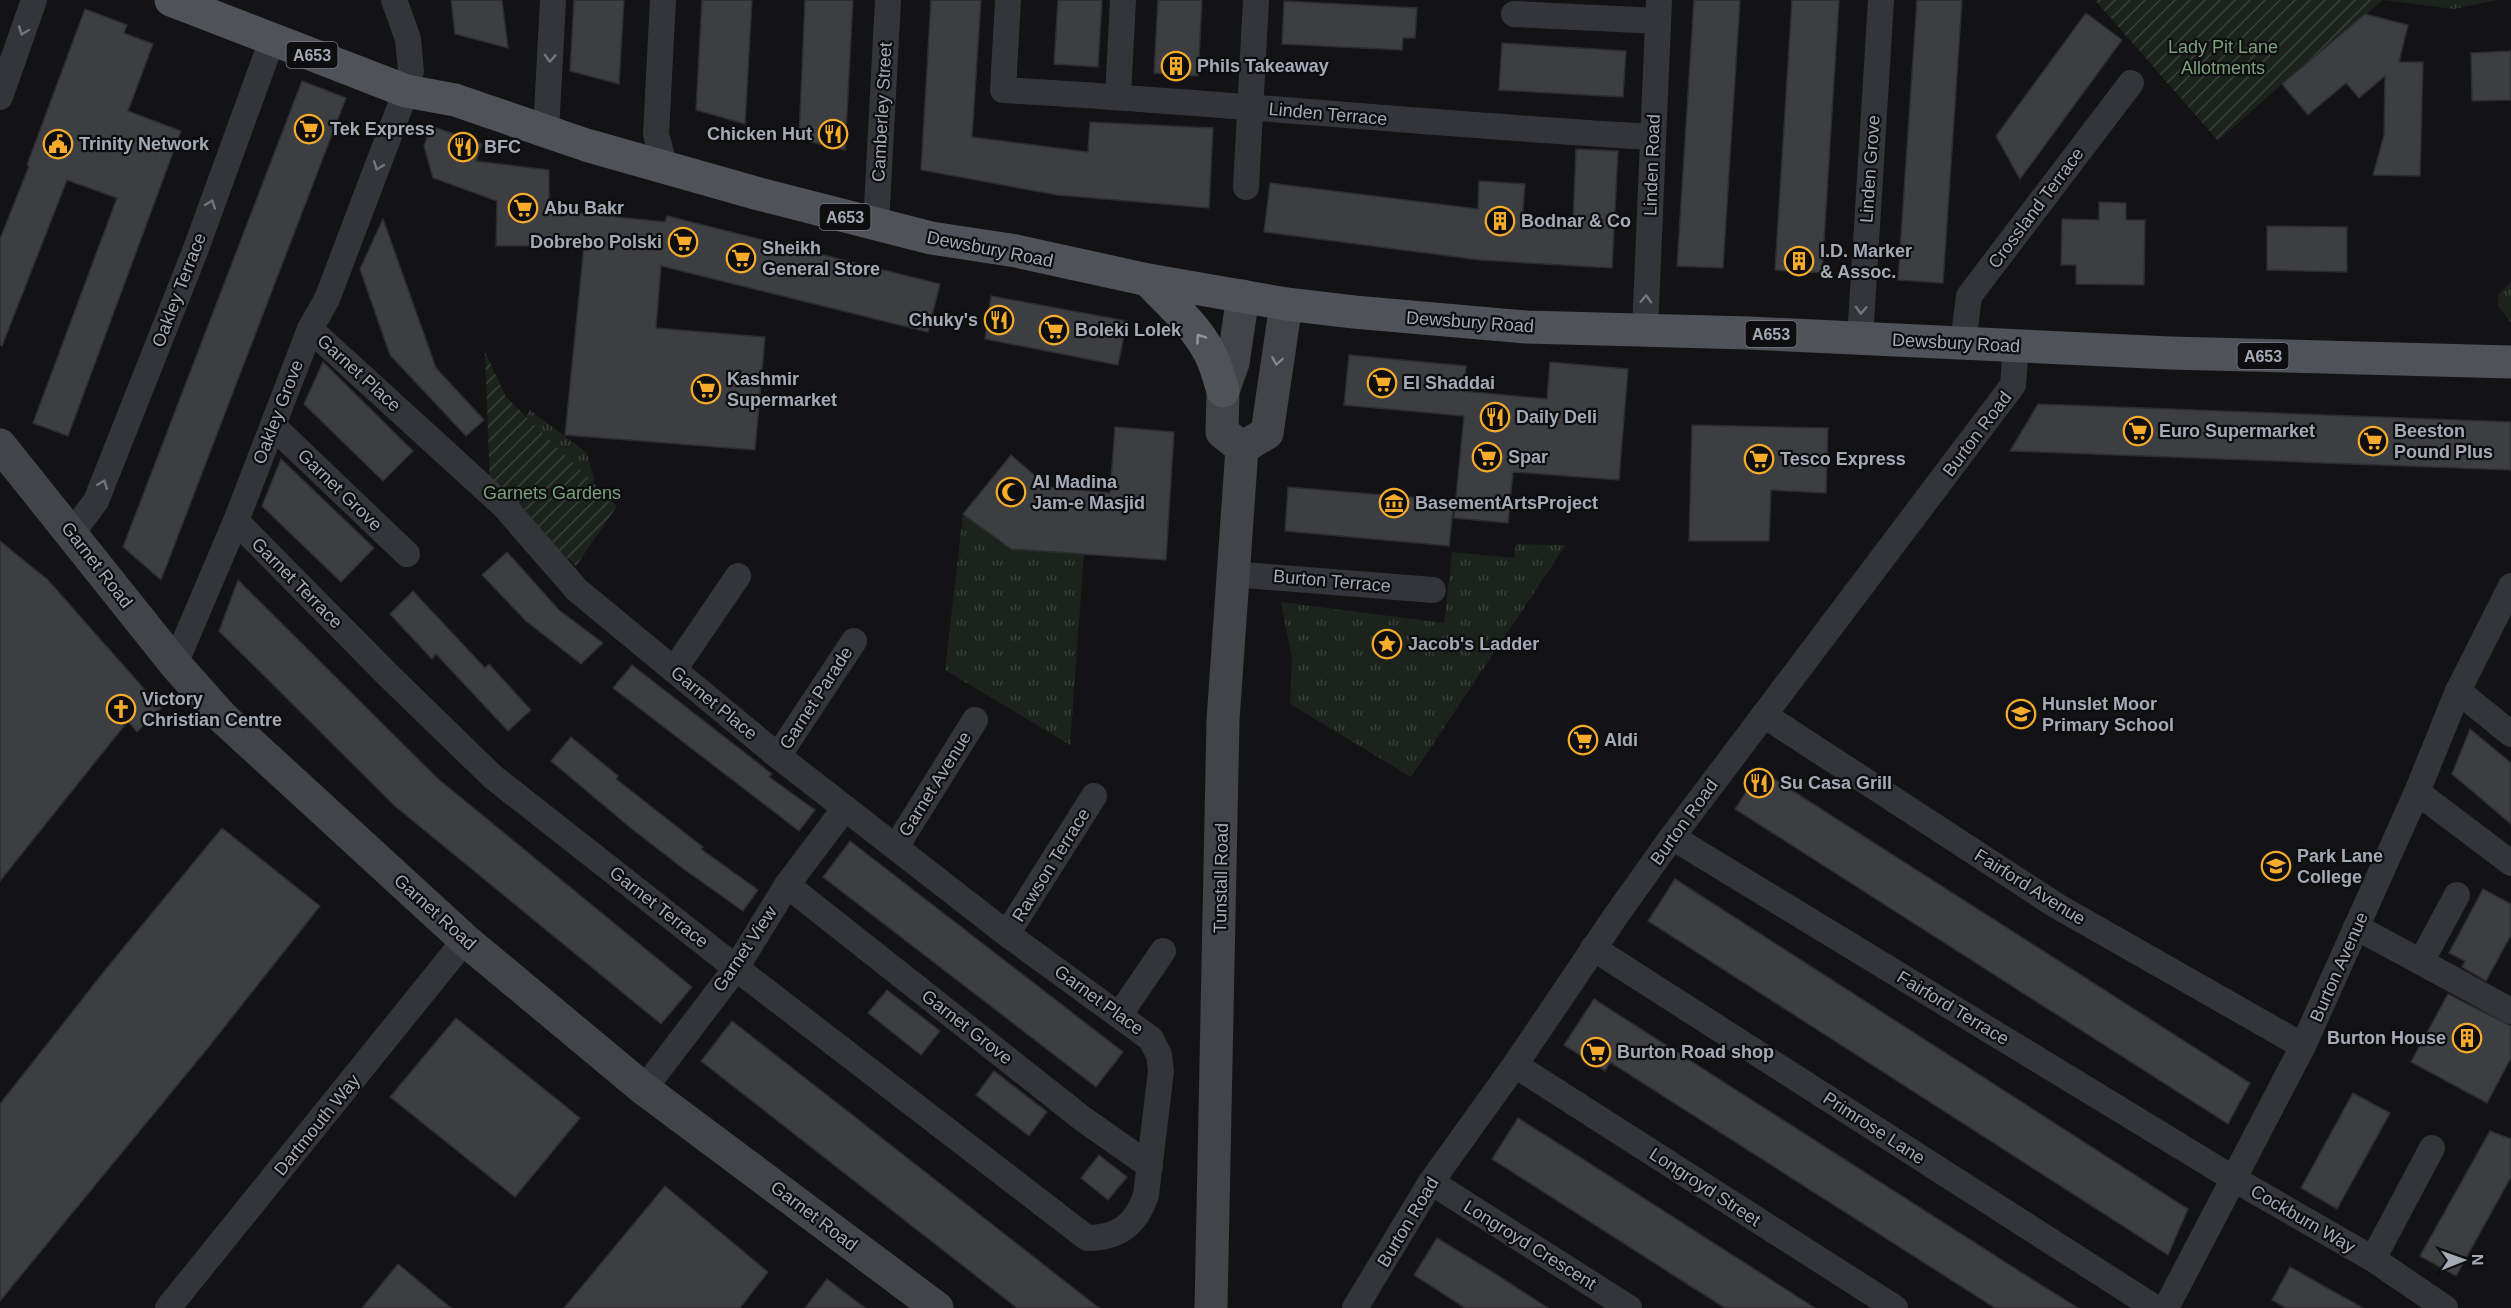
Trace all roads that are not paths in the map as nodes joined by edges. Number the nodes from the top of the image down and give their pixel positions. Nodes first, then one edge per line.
1 (34, 0) edge
2 (171, 0) edge
3 (220, 0) edge
4 (394, 0) edge
5 (552, 0) edge
6 (663, 0) edge
7 (888, 0) edge
8 (1008, 0) edge
9 (1123, 0) edge
10 (1256, 0) edge
11 (1881, 0) edge
12 (1658, 11) edge
13 (1514, 14) dead end
14 (272, 40) junction
15 (408, 81) junction
16 (2131, 82) dead end
17 (1118, 96) junction
18 (0, 97) edge
19 (1250, 107) junction
20 (546, 132) junction
21 (1653, 137) junction
22 (665, 168) junction
23 (1246, 187) dead end
24 (876, 225) junction
25 (1148, 280) junction
26 (1243, 296) junction
27 (1286, 304) junction
28 (310, 329) junction
29 (1645, 331) junction
30 (1860, 339) junction
31 (1963, 343) junction
32 (2016, 346) junction
33 (2511, 362) edge
34 (1223, 392) junction
35 (273, 426) junction
36 (0, 445) edge
37 (1242, 448) junction
38 (236, 521) junction
39 (72, 533) junction
40 (407, 554) dead end
41 (1232, 574) junction
42 (738, 576) dead end
43 (1433, 590) dead end
44 (2509, 596) edge
45 (854, 641) dead end
46 (175, 664) junction
47 (674, 670) junction
48 (2458, 691) junction
49 (1764, 715) junction
50 (975, 720) dead end
51 (2511, 734) edge
52 (778, 756) junction
53 (2417, 792) junction
54 (1094, 796) dead end
55 (845, 808) junction
56 (1672, 837) junction
57 (896, 847) junction
58 (2511, 863) edge
59 (787, 885) junction
60 (2457, 895) dead end
61 (2356, 927) junction
62 (1007, 934) junction
63 (465, 940) junction
64 (1593, 948) junction
65 (1163, 951) dead end
66 (2421, 962) junction
67 (736, 968) junction
68 (2511, 1011) edge
69 (1120, 1014) junction
70 (2303, 1046) junction
71 (1515, 1065) junction
72 (644, 1089) junction
73 (2432, 1148) dead end
74 (1150, 1166) junction
75 (2234, 1179) junction
76 (1431, 1182) junction
77 (2373, 1259) junction
78 (1361, 1306) edge
79 (168, 1308) edge
80 (937, 1308) edge
81 (1211, 1308) edge
82 (1629, 1308) edge
83 (1895, 1308) edge
84 (2156, 1308) edge
85 (2166, 1308) edge
86 (2445, 1308) edge

1 -> 18 street
2 - 14 main road, Dewsbury Road / A653
3 - 15 main road, Dewsbury Road / A653
4 - 15 street
5 -> 20 street
6 - 22 street
7 - 24 street, Camberley Street
8 - 17 street, Linden Terrace
9 - 17 street
10 - 19 street
11 -> 30 street, Linden Grove
12 - 13 street
12 - 21 street, Linden Road
14 - 15 main road, Dewsbury Road / A653
39 -> 14 street, Oakley Terrace
15 - 20 main road, Dewsbury Road / A653
15 -> 28 street, Oakley Grove
16 - 31 street, Crossland Terrace
17 - 19 street, Linden Terrace
19 - 21 street, Linden Terrace
19 - 23 street
20 - 22 main road, Dewsbury Road / A653
29 -> 21 street, Linden Road
22 - 24 main road, Dewsbury Road / A653
24 - 25 main road, Dewsbury Road / A653
25 - 26 main road, Dewsbury Road / A653
34 -> 25 main road
26 - 27 main road, Dewsbury Road / A653
26 - 34 street
27 - 29 main road, Dewsbury Road / A653
27 -> 37 street
28 - 35 street, Oakley Grove
28 - 47 street, Garnet Place
29 - 30 main road, Dewsbury Road / A653
30 - 31 main road, Dewsbury Road / A653
31 - 32 main road, Dewsbury Road / A653
32 - 33 main road, Dewsbury Road / A653
32 - 49 street, Burton Road
34 - 37 street
35 - 38 street, Oakley Grove
35 - 40 street, Garnet Grove
36 - 39 street, Garnet Road
37 - 41 street, Tunstall Road
38 - 46 street, Oakley Grove
38 - 67 street, Garnet Terrace
39 - 46 street, Garnet Road
41 - 43 street, Burton Terrace
41 - 81 street, Tunstall Road
42 - 47 street
44 - 48 street, Burton Avenue
45 - 52 street, Garnet Parade
46 - 63 street, Garnet Road
47 - 52 street, Garnet Place
48 - 51 street
48 - 53 street, Burton Avenue
49 - 56 street, Burton Road
49 - 70 street, Fairford Avenue
50 - 57 street, Garnet Avenue
52 - 55 street, Garnet Place
53 - 58 street
53 - 61 street, Burton Avenue
54 - 62 street, Rawson Terrace
55 - 57 street, Garnet Place
55 - 59 street, Garnet View
56 - 64 street, Burton Road
56 - 75 street, Fairford Terrace
57 - 62 street, Garnet Place
59 - 67 street, Garnet View
59 - 74 street, Garnet Grove
60 - 66 street
61 - 66 street
61 - 70 street, Burton Avenue
62 - 69 street, Garnet Place
63 - 72 street, Garnet Road
63 - 79 street, Dartmouth Way
64 - 71 street, Burton Road
64 - 84 street, Primrose Lane
65 - 69 street
66 - 68 street
67 - 72 street, Garnet View
67 - 74 street, Garnet Terrace
69 - 74 street, Garnet Place
70 - 75 street, Burton Avenue
71 - 76 street, Burton Road
71 - 83 street, Longroyd Street
72 - 80 street, Garnet Road
73 - 77 street, Cockburn Way
75 - 77 street, Cockburn Way
75 - 85 street, Burton Avenue
76 - 78 street, Burton Road
76 - 82 street, Longroyd Crescent
77 - 86 street, Cockburn Way

